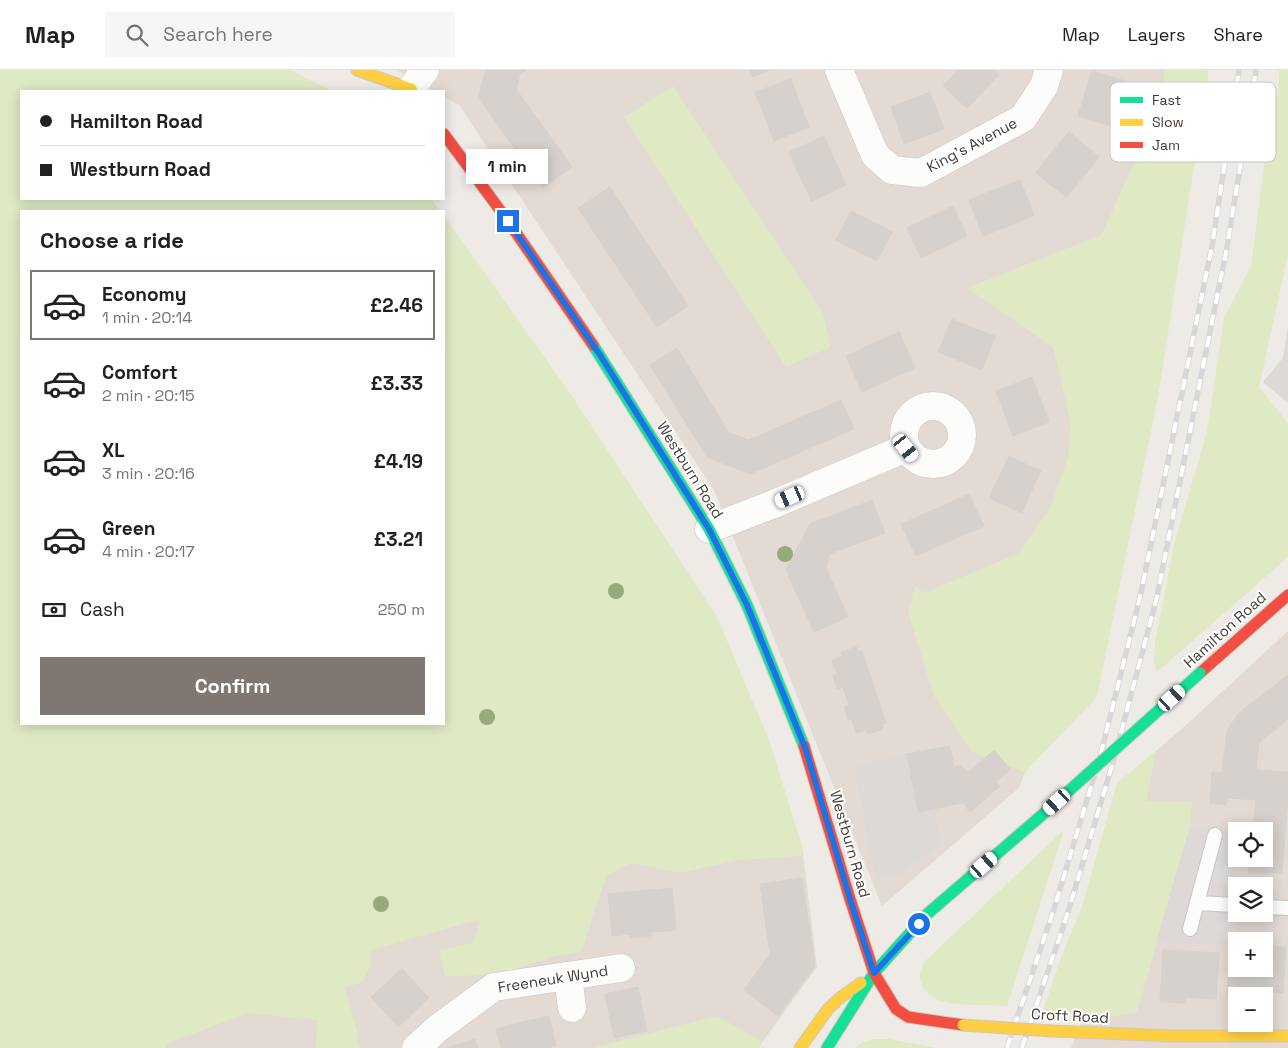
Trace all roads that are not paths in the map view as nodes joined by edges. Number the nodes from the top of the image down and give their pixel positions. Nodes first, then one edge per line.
1 (357, 70) edge
2 (839, 70) edge
3 (1049, 70) edge
4 (416, 83) edge
5 (445, 135) edge
6 (906, 448) dead end
7 (709, 529) junction
8 (1288, 595) edge
9 (1215, 835) dead end
10 (1197, 903) junction
11 (1228, 905) edge
12 (1273, 907) edge
13 (1288, 908) edge
14 (1190, 929) dead end
15 (620, 968) dead end
16 (874, 973) junction
17 (568, 976) junction
18 (572, 1008) dead end
19 (1288, 1036) edge
20 (1173, 1042) edge
21 (416, 1048) edge
22 (800, 1048) edge
23 (827, 1048) edge

1 - 4 street
2 - 3 street, King's Avenue
5 - 7 street, Westburn Road
6 - 7 street
7 - 16 street, Westburn Road
8 - 16 street, Hamilton Road, bridge
9 - 10 lane
10 - 11 lane
10 - 14 lane
12 - 13 lane
15 - 17 street, Freeneuk Wynd
16 - 20 street, Croft Road, bridge
16 - 22 street, Hamilton Road
16 - 23 street, Hamilton Road
17 - 18 street
17 - 21 street, Freeneuk Wynd
19 - 20 street, Croft Road

